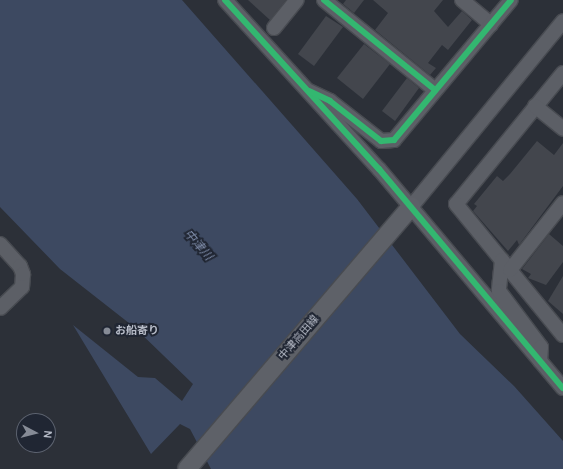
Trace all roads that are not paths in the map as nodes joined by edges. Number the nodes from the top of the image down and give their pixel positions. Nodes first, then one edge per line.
1 (225, 0) edge
2 (297, 0) edge
3 (324, 0) edge
4 (462, 0) edge
5 (511, 0) edge
6 (563, 21) edge
7 (491, 24) junction
8 (274, 28) dead end
9 (563, 73) edge
10 (305, 89) junction
11 (435, 90) junction
12 (535, 106) junction
13 (563, 129) edge
14 (563, 203) edge
15 (411, 207) junction
16 (0, 244) edge
17 (506, 265) junction
18 (0, 308) edge
19 (561, 329) edge
20 (540, 361) junction
21 (563, 388) edge
22 (187, 469) edge

1 - 10 street
2 - 8 street
3 - 11 street
4 - 7 street
5 - 7 street
6 - 15 street
7 - 11 street
9 - 12 street
10 - 11 street
10 - 15 street
12 - 13 street
12 - 17 street
14 - 17 street
15 - 20 street
15 - 22 main road, 中津高田線
16 - 18 street
17 - 19 street
17 - 20 street
20 - 21 street

